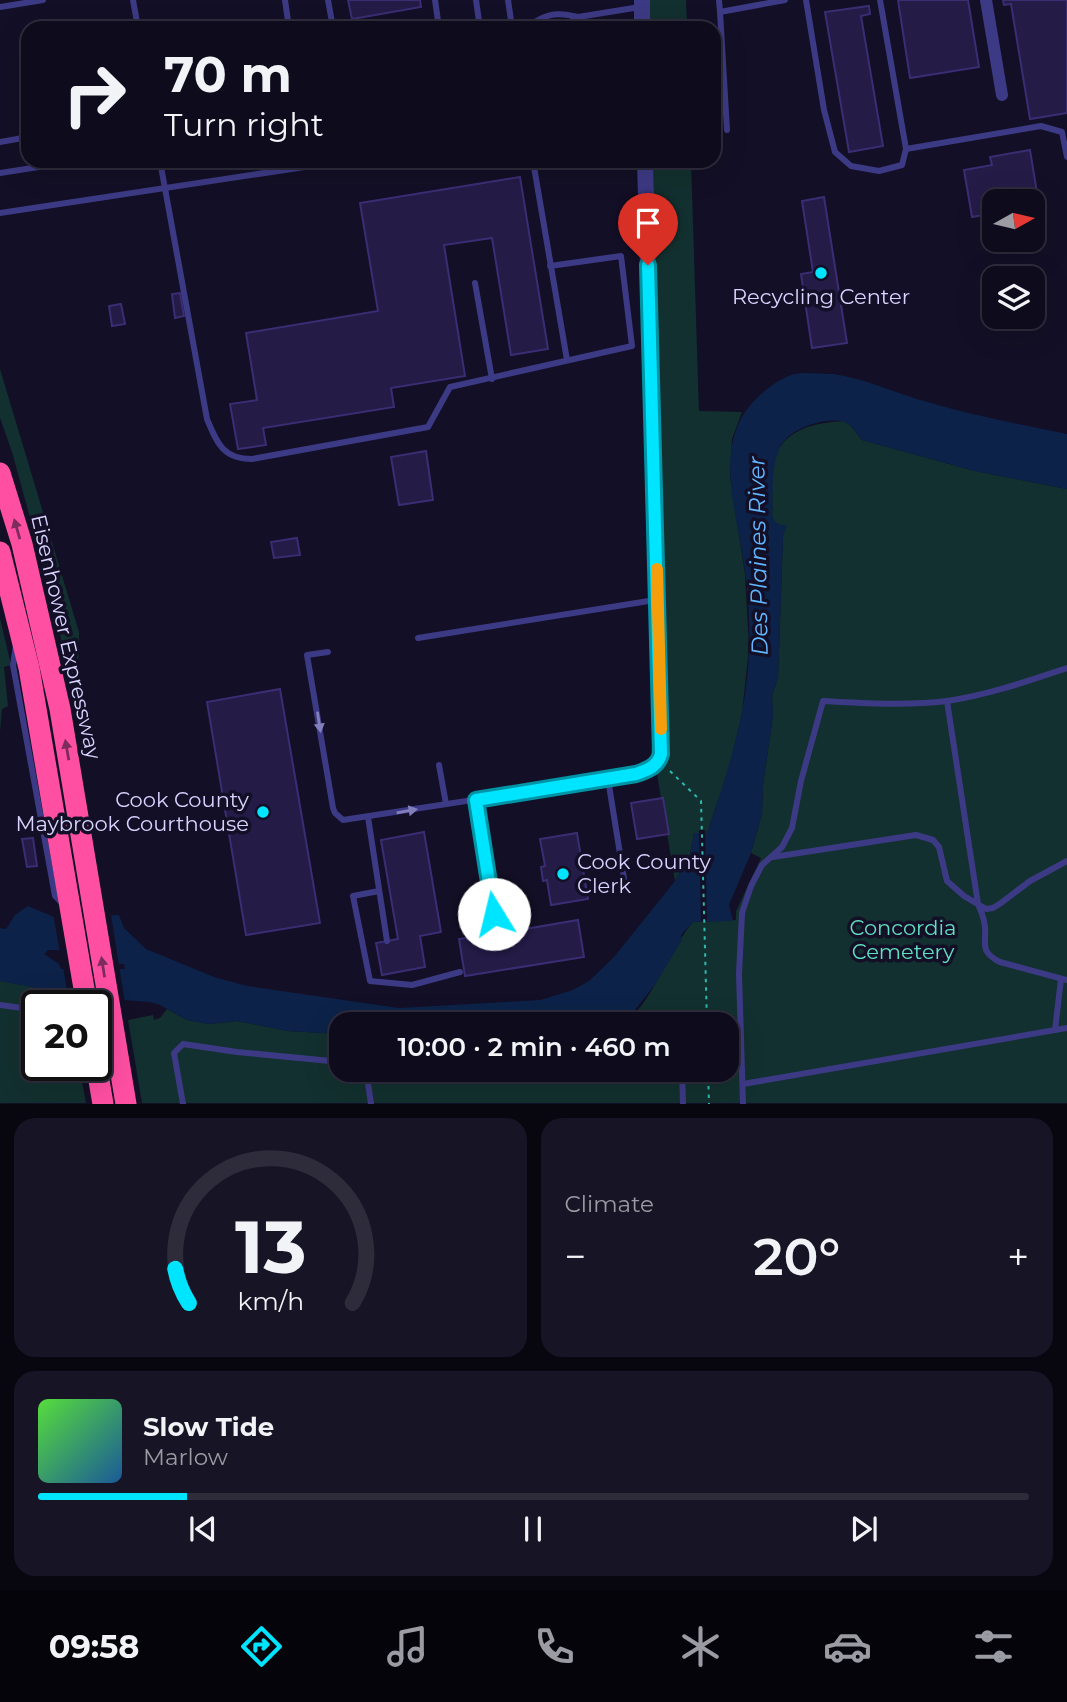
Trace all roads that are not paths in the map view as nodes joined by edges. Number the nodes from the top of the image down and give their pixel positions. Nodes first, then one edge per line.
1 (43, 0) edge
2 (133, 0) edge
3 (285, 0) edge
4 (328, 0) edge
5 (435, 0) edge
6 (476, 0) edge
7 (508, 0) edge
8 (719, 0) edge
9 (785, 0) edge
10 (806, 0) edge
11 (880, 0) edge
12 (986, 0) edge
13 (642, 3) edge
14 (0, 7) edge
15 (720, 12) junction
16 (578, 17) junction
17 (137, 21) edge
18 (288, 21) edge
19 (332, 21) edge
20 (438, 21) edge
21 (479, 21) edge
22 (507, 21) edge
23 (536, 21) edge
24 (572, 21) edge
25 (642, 21) edge
26 (721, 21) edge
27 (721, 29) edge
28 (1002, 95) dead end
29 (727, 130) dead end
30 (21, 138) edge
31 (0, 142) edge
32 (906, 149) junction
33 (1067, 157) edge
34 (32, 168) edge
35 (161, 168) edge
36 (301, 168) edge
37 (534, 168) edge
38 (645, 168) edge
39 (0, 173) edge
40 (165, 190) junction
41 (0, 213) edge
42 (550, 266) junction
43 (475, 283) dead end
44 (567, 360) junction
45 (492, 379) junction
46 (0, 473) edge
47 (0, 552) edge
48 (658, 599) junction
49 (418, 638) dead end
50 (328, 652) dead end
51 (1067, 668) edge
52 (947, 701) junction
53 (659, 760) joint
54 (439, 765) dead end
55 (608, 779) junction
56 (476, 800) junction
57 (446, 804) junction
58 (368, 817) junction
59 (773, 857) junction
60 (1067, 861) edge
61 (625, 885) dead end
62 (380, 891) junction
63 (978, 904) junction
64 (494, 914) dead end
65 (387, 941) dead end
66 (460, 972) dead end
67 (1064, 980) edge
68 (84, 990) edge
69 (0, 1005) edge
70 (21, 1008) edge
71 (1067, 1028) edge
72 (1055, 1030) junction
73 (329, 1061) edge
74 (99, 1081) edge
75 (368, 1082) edge
76 (682, 1082) edge
77 (743, 1084) junction
78 (103, 1104) edge
79 (126, 1104) edge
80 (183, 1104) edge
81 (371, 1104) edge
82 (683, 1104) edge
83 (743, 1104) edge

1 - 14 lane
2 - 17 lane
3 - 18 lane
4 - 19 lane
5 - 20 lane
6 - 21 lane
7 - 22 lane
8 - 15 lane
9 - 15 lane
10 - 32 lane
11 - 32 lane
12 - 28 street
13 - 16 lane
13 - 25 street
15 - 26 lane
16 - 23 lane
16 - 24 lane
27 - 29 lane
30 - 31 lane
32 - 33 lane
34 - 39 lane
35 - 40 lane
36 - 40 lane
37 - 42 lane
38 - 48 street
40 - 41 lane
40 - 45 lane
42 - 44 lane
42 - 44 lane
43 - 45 lane
44 - 45 lane
79 -> 46 highway, Eisenhower Expressway
47 - 68 highway, Eisenhower Expressway
48 - 49 lane
48 - 53 street
50 -> 58 lane
51 - 52 lane
52 - 59 lane
52 - 63 lane
53 - 55 lane
54 - 57 lane
55 - 56 lane
55 - 61 lane
56 - 57 lane
56 - 64 lane
58 -> 57 lane
58 - 62 lane
59 - 63 lane
59 - 77 lane
60 - 63 lane
62 - 65 lane
62 - 66 lane
63 - 67 lane
67 - 72 lane
69 - 70 lane
71 - 72 lane
72 - 77 lane
73 - 80 lane
74 - 78 highway
75 - 81 lane
76 - 82 lane
77 - 83 lane

